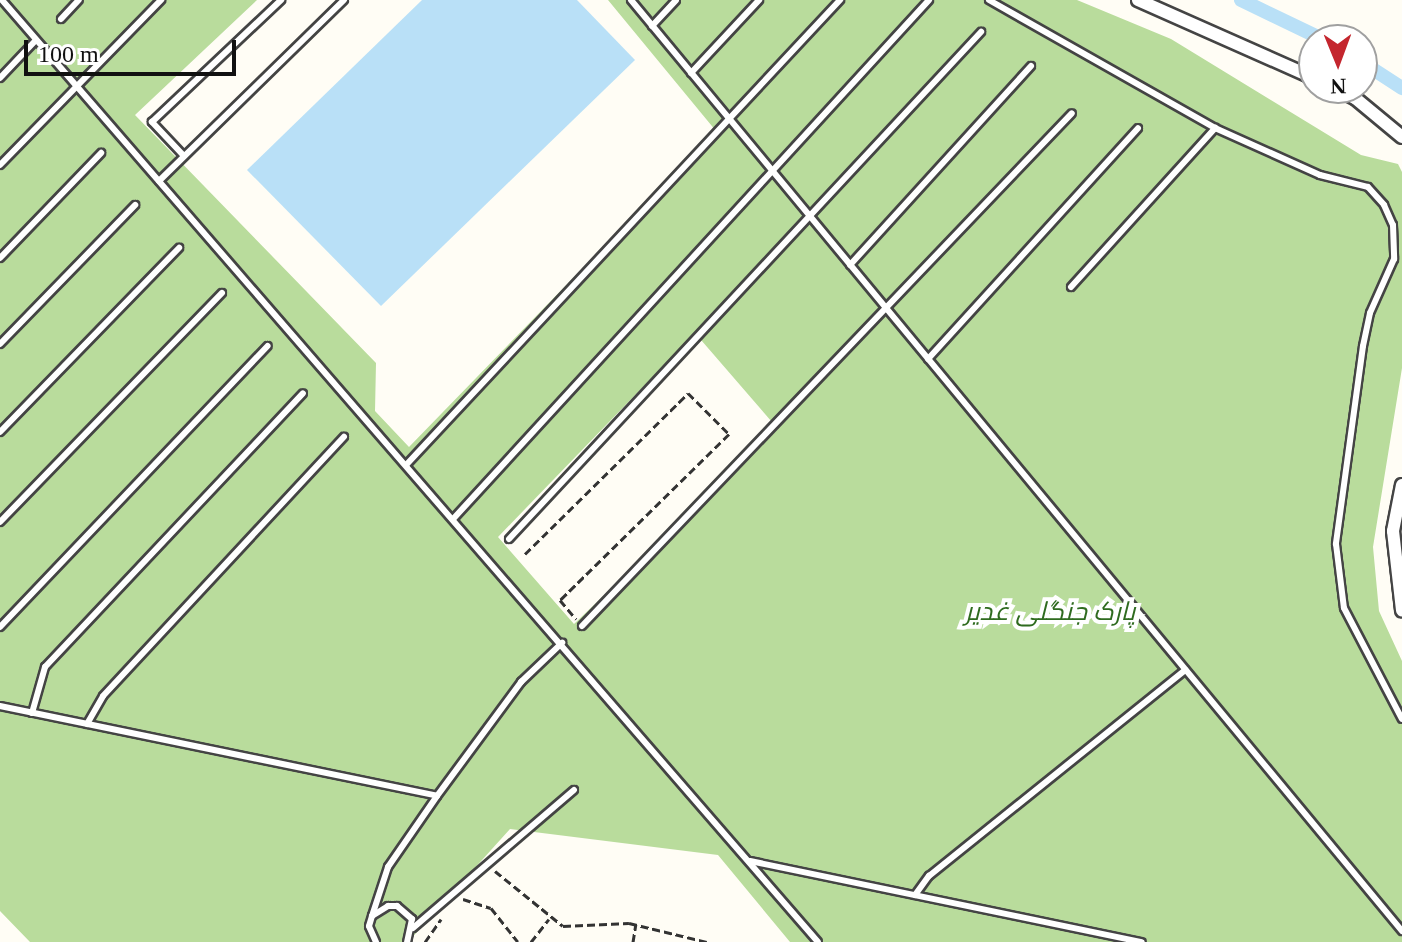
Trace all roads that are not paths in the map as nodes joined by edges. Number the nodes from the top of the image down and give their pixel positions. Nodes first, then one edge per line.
1 (2, 0) edge
2 (79, 0) edge
3 (161, 0) edge
4 (281, 0) edge
5 (344, 0) edge
6 (631, 0) edge
7 (676, 0) edge
8 (759, 0) edge
9 (840, 0) edge
10 (929, 0) edge
11 (989, 0) edge
12 (1138, 0) edge
13 (61, 19) dead end
14 (652, 26) junction
15 (981, 32) dead end
16 (35, 41) junction
17 (1031, 66) dead end
18 (1298, 71) edge
19 (691, 73) junction
20 (0, 78) edge
21 (76, 88) junction
22 (1362, 104) edge
23 (1072, 113) dead end
24 (729, 119) junction
25 (1138, 128) dead end
26 (1215, 128) junction
27 (1402, 137) edge
28 (101, 153) dead end
29 (184, 156) junction
30 (0, 165) edge
31 (770, 169) junction
32 (159, 181) junction
33 (135, 205) dead end
34 (810, 217) junction
35 (179, 248) dead end
36 (0, 258) edge
37 (850, 265) junction
38 (1071, 287) dead end
39 (222, 293) dead end
40 (888, 311) junction
41 (0, 344) edge
42 (268, 346) dead end
43 (928, 359) junction
44 (303, 393) dead end
45 (0, 432) edge
46 (344, 437) dead end
47 (407, 464) junction
48 (1402, 485) edge
49 (454, 518) junction
50 (0, 522) edge
51 (509, 539) dead end
52 (1402, 610) edge
53 (582, 626) road end
54 (0, 627) edge
55 (562, 643) junction
56 (1185, 670) junction
57 (0, 706) edge
58 (32, 713) junction
59 (1402, 719) edge
60 (87, 724) junction
61 (574, 790) dead end
62 (437, 796) junction
63 (749, 861) junction
64 (915, 895) junction
65 (372, 916) junction
66 (413, 928) junction
67 (1402, 931) edge
68 (376, 942) edge
69 (407, 942) edge
70 (818, 942) edge
71 (1142, 942) edge

1 - 16 lane
2 - 13 lane
3 - 21 lane
4 - 29 lane
5 - 29 lane
6 - 14 lane
7 - 14 lane
8 - 19 lane
9 - 24 lane
10 - 31 lane
11 - 26 lane
12 - 18 street
14 - 19 lane
15 - 34 lane
16 - 20 lane
16 - 21 lane
17 - 37 lane
19 - 24 lane
21 - 30 lane
21 - 32 lane
22 - 27 street
23 - 40 lane
24 - 31 lane
24 - 47 lane
25 - 43 lane
26 - 38 lane
26 - 59 lane
28 - 36 lane
29 - 32 lane
31 - 34 lane
31 - 49 lane
32 - 47 lane
33 - 41 lane
34 - 37 lane
34 - 51 lane
35 - 45 lane
37 - 40 lane
39 - 50 lane
40 - 43 lane
40 - 53 lane
42 - 54 lane
43 - 56 lane
44 - 58 lane
46 - 60 lane
47 - 49 lane
48 - 52 street
49 - 55 lane
55 - 62 lane
55 - 63 lane
56 - 64 lane
56 - 67 lane
57 - 58 lane
58 - 60 lane
60 - 62 lane
61 - 66 lane
62 - 65 lane
63 - 64 lane
63 - 70 lane
64 - 71 lane
65 - 66 lane
65 - 68 lane
66 - 69 lane

